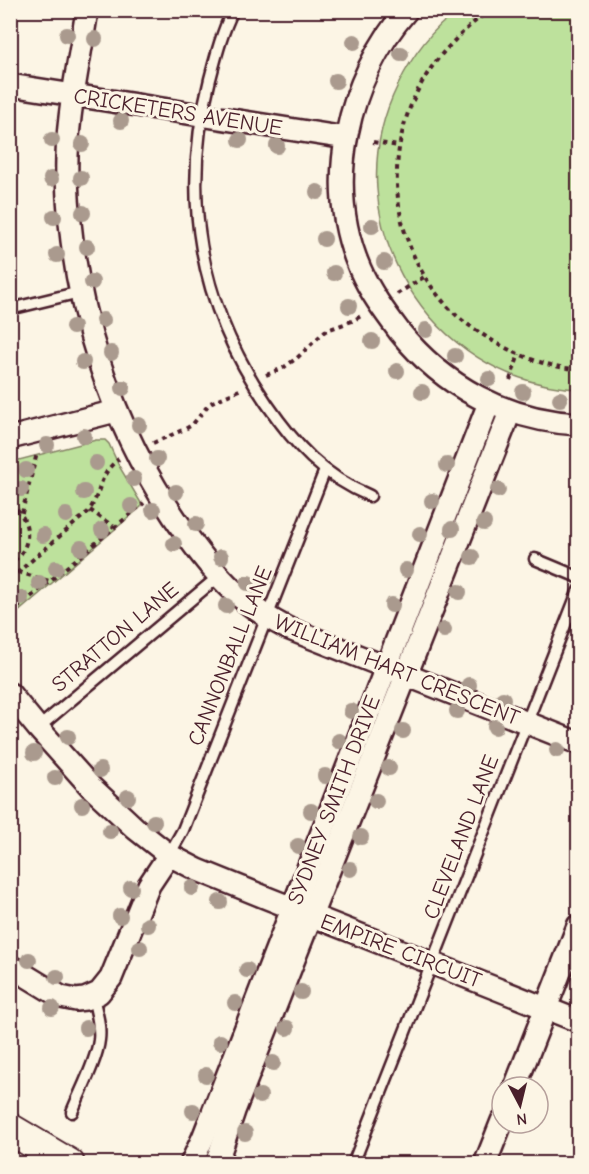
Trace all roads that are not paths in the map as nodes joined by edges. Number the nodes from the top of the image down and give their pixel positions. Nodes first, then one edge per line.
1 (87, 10) edge
2 (233, 10) edge
3 (407, 10) edge
4 (10, 85) edge
5 (74, 95) junction
6 (201, 115) junction
7 (346, 138) junction
8 (80, 292) junction
9 (10, 309) edge
10 (489, 403) junction
11 (116, 411) junction
12 (510, 412) junction
13 (579, 424) edge
14 (10, 438) edge
15 (325, 470) junction
16 (370, 496) dead end
17 (535, 559) dead end
18 (218, 577) junction
19 (579, 578) edge
20 (579, 592) edge
21 (267, 618) junction
22 (386, 667) junction
23 (407, 676) junction
24 (10, 694) edge
25 (527, 722) junction
26 (38, 728) junction
27 (579, 743) edge
28 (168, 855) junction
29 (292, 908) junction
30 (313, 916) junction
31 (579, 926) edge
32 (433, 963) junction
33 (10, 966) edge
34 (93, 997) junction
35 (546, 1008) junction
36 (579, 1021) edge
37 (520, 1075) edge
38 (72, 1112) dead end
39 (10, 1129) edge
40 (496, 1135) edge
41 (10, 1152) edge
42 (29, 1164) edge
43 (69, 1164) edge
44 (191, 1164) edge
45 (216, 1164) edge
46 (353, 1164) edge
47 (485, 1164) edge

1 - 5 street, WILLIAM HART CRESCENT
2 - 6 lane
3 - 7 street
4 - 5 street, CRICKETERS AVENUE
5 - 6 street, CRICKETERS AVENUE
5 - 8 street, WILLIAM HART CRESCENT
6 - 7 street, CRICKETERS AVENUE
6 - 15 lane
7 - 10 street
8 - 9 lane
8 - 11 street, WILLIAM HART CRESCENT
10 - 12 street
10 - 22 street, SYDNEY SMITH DRIVE
11 - 14 street
11 - 18 street, WILLIAM HART CRESCENT
12 - 13 street
12 - 23 street, SYDNEY SMITH DRIVE
15 - 16 lane
15 - 21 lane, CANNONBALL LANE
17 - 19 lane
18 - 21 street, WILLIAM HART CRESCENT
18 - 26 lane, STRATTON LANE
20 - 25 lane, CLEVELAND LANE
21 - 22 street, WILLIAM HART CRESCENT
21 - 28 lane, CANNONBALL LANE
22 - 23 street, WILLIAM HART CRESCENT
22 - 29 street, SYDNEY SMITH DRIVE
23 - 25 street, WILLIAM HART CRESCENT
23 - 30 street, SYDNEY SMITH DRIVE
24 - 26 street, EMPIRE CIRCUIT
25 - 27 street, WILLIAM HART CRESCENT
25 - 32 lane, CLEVELAND LANE
26 - 28 street, EMPIRE CIRCUIT
28 - 29 street, EMPIRE CIRCUIT
28 - 34 street
29 - 30 street, EMPIRE CIRCUIT
29 - 44 street, SYDNEY SMITH DRIVE
30 - 32 street, EMPIRE CIRCUIT
30 - 45 street, SYDNEY SMITH DRIVE
31 - 35 street
32 - 35 street, EMPIRE CIRCUIT
32 - 46 lane, CLEVELAND LANE
33 - 34 street
34 - 38 lane
35 - 36 street, EMPIRE CIRCUIT
35 - 37 street
39 - 43 street
40 - 47 street
41 - 42 street

